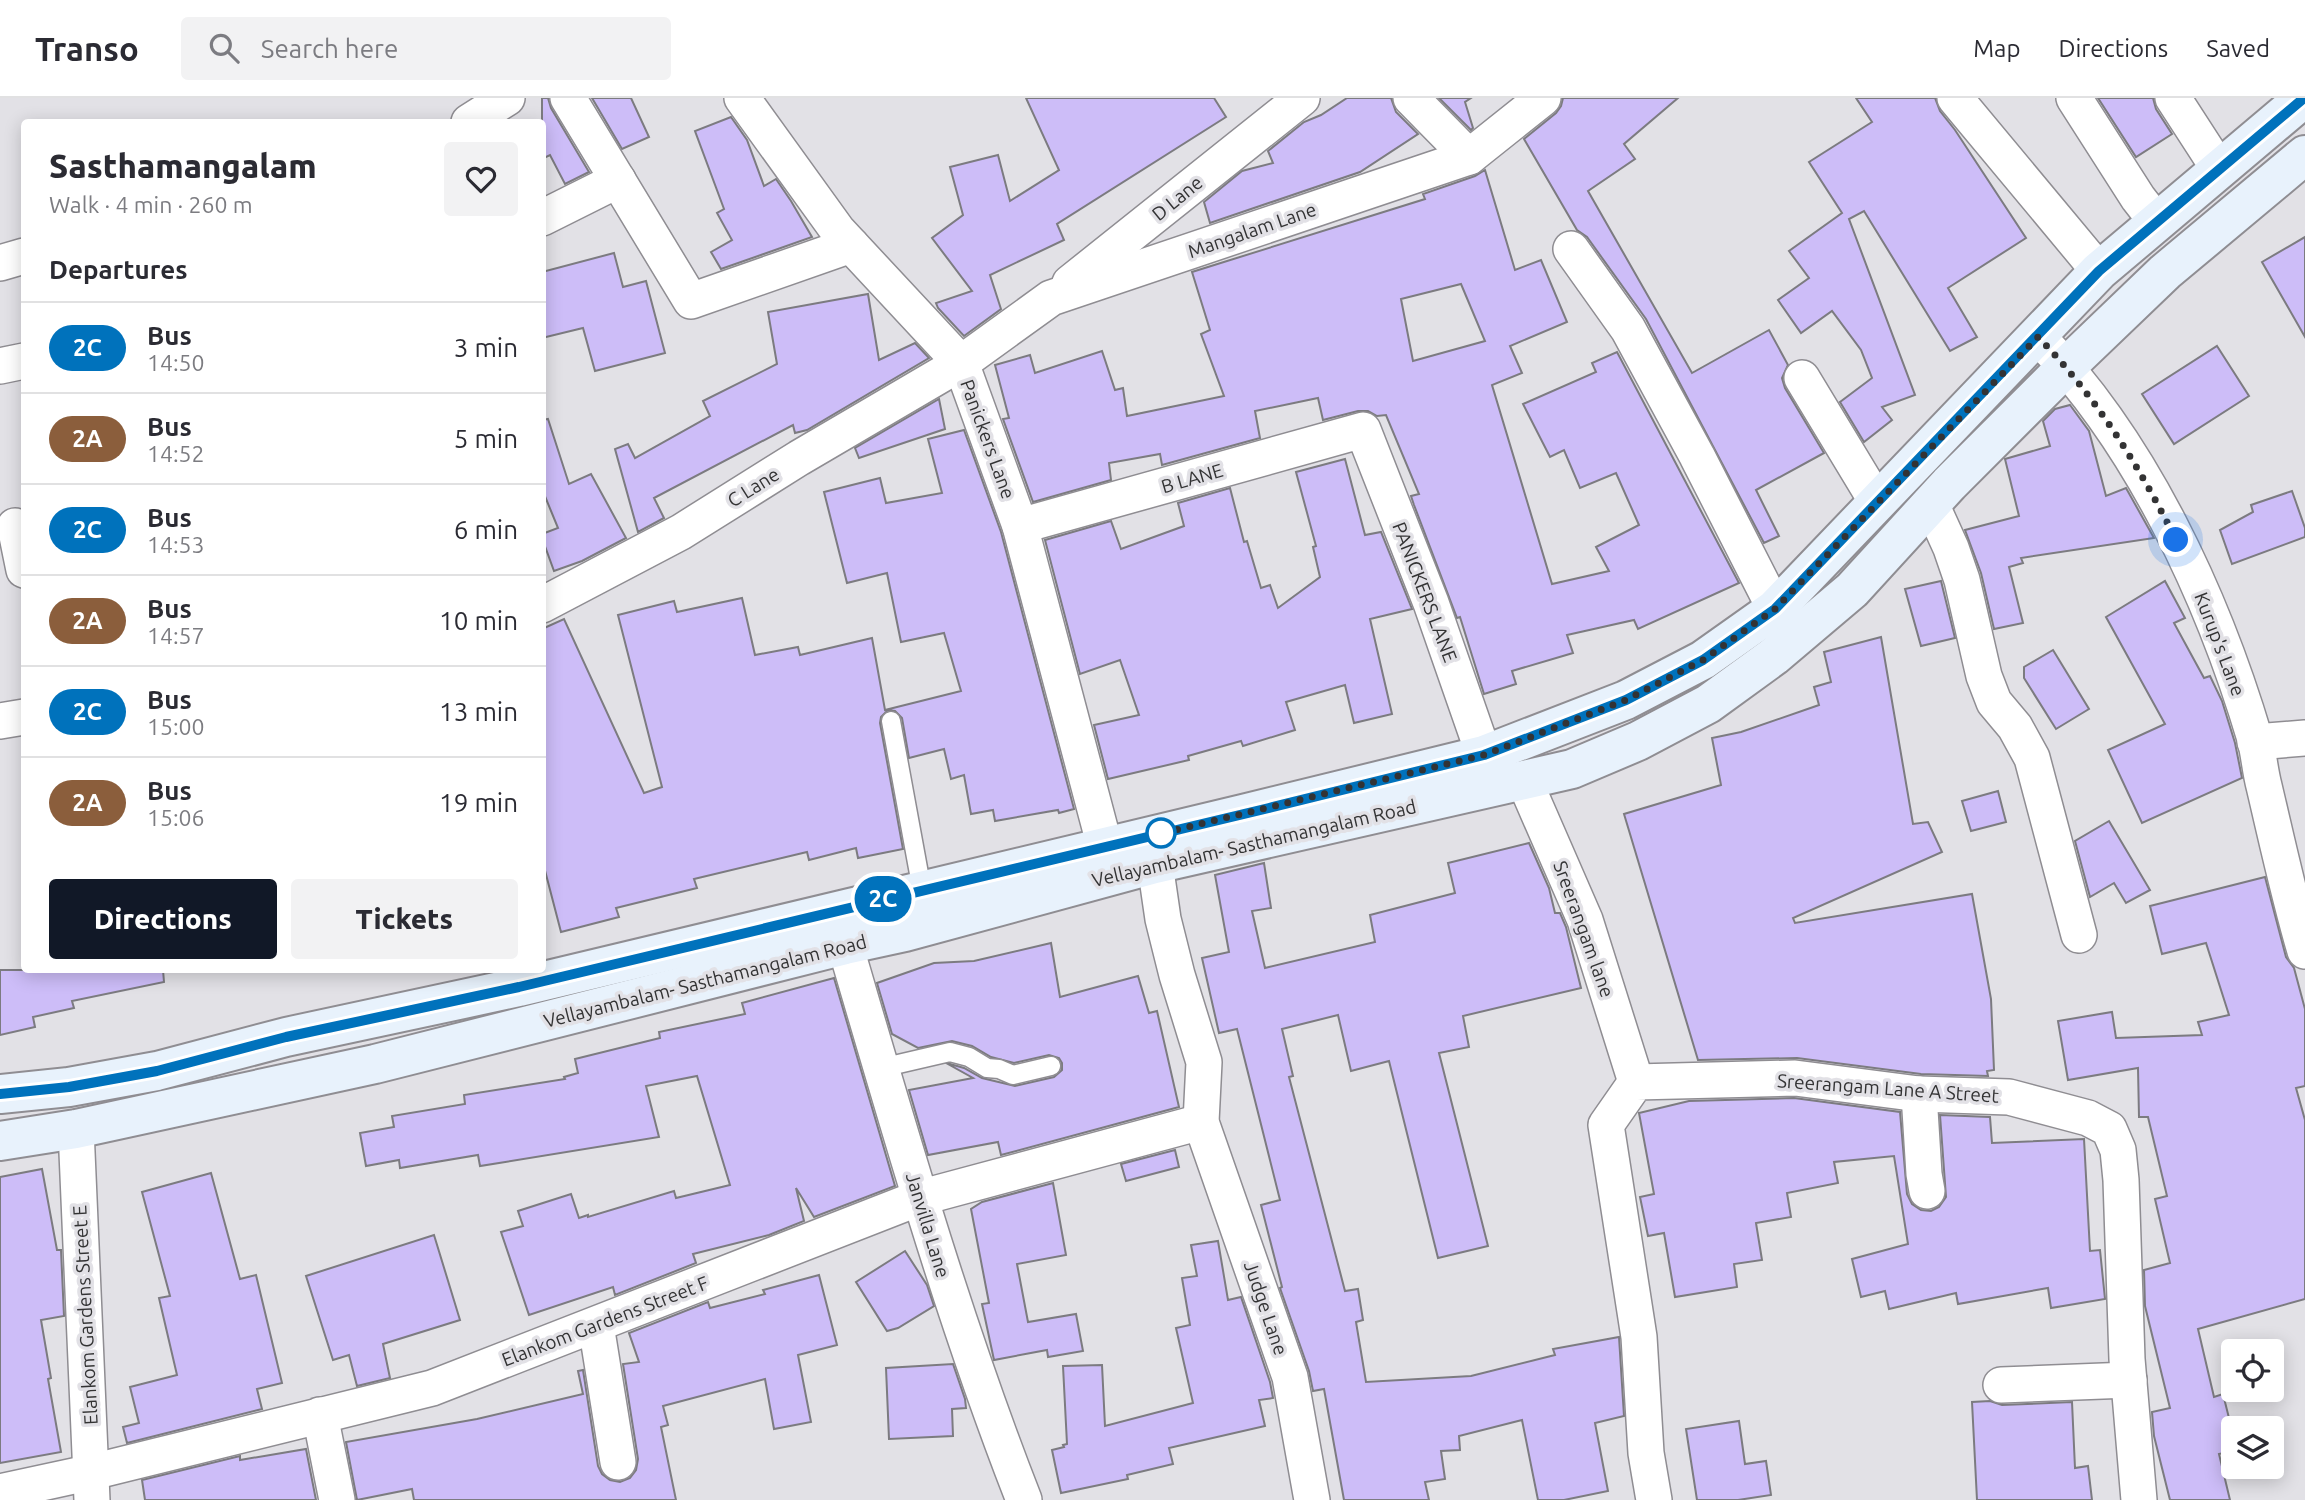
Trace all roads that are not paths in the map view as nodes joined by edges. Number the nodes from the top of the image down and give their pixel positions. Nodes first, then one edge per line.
1 (507, 98) edge
2 (568, 98) edge
3 (742, 98) edge
4 (1302, 98) edge
5 (1411, 98) edge
6 (1543, 98) edge
7 (1955, 98) edge
8 (2074, 98) edge
9 (2173, 98) edge
10 (2304, 98) edge
11 (474, 119) edge
12 (2305, 155) edge
13 (1469, 157) junction
14 (2219, 169) junction
15 (618, 180) junction
16 (546, 216) edge
17 (2156, 221) junction
18 (851, 245) junction
19 (1572, 249) dead end
20 (21, 257) edge
21 (0, 263) edge
22 (2099, 271) junction
23 (1051, 298) junction
24 (2038, 337) junction
25 (21, 362) edge
26 (961, 363) junction
27 (0, 366) edge
28 (2067, 366) junction
29 (1802, 378) dead end
30 (1363, 430) joint
31 (1877, 502) junction
32 (1931, 504) junction
33 (15, 526) dead end
34 (1020, 526) junction
35 (21, 555) edge
36 (546, 603) edge
37 (1775, 609) junction
38 (21, 718) edge
39 (0, 721) edge
40 (891, 721) dead end
41 (2305, 738) edge
42 (2255, 741) junction
43 (1484, 755) junction
44 (1524, 780) junction
45 (1105, 846) junction
46 (1155, 864) junction
47 (922, 890) junction
48 (2300, 914) edge
49 (2078, 935) dead end
50 (845, 945) junction
51 (2305, 951) edge
52 (235, 1050) junction
53 (1051, 1066) dead end
54 (881, 1068) junction
55 (1636, 1082) junction
56 (243, 1093) junction
57 (0, 1094) edge
58 (1919, 1094) junction
59 (1202, 1122) junction
60 (76, 1129) junction
61 (0, 1142) edge
62 (1927, 1191) dead end
63 (919, 1198) junction
64 (596, 1325) junction
65 (2129, 1380) junction
66 (2001, 1385) dead end
67 (320, 1415) junction
68 (618, 1462) dead end
69 (92, 1486) edge
70 (0, 1492) edge
71 (337, 1500) edge
72 (1024, 1500) edge
73 (1312, 1500) edge
74 (1654, 1500) edge
75 (2139, 1500) edge

1 - 11 street
2 - 15 street
3 - 18 street, Panickers Lane
4 - 23 street, D Lane
5 - 13 street
6 - 13 street, Mangalam Lane
7 - 22 street
8 - 17 street
9 - 14 street
10 - 14 main road, Vellayambalam- Sasthamangalam Road
12 - 28 main road, Vellayambalam- Sasthamangalam Road
13 - 23 street, Mangalam Lane
14 - 17 main road, Vellayambalam- Sasthamangalam Road
15 - 16 street
15 - 18 street
17 - 22 main road, Vellayambalam- Sasthamangalam Road
18 - 26 street, Panickers Lane
19 - 37 street
20 - 21 street
22 - 24 main road, Vellayambalam- Sasthamangalam Road
23 - 26 street, Mangalam Lane
24 - 28 street, Kurup's Lane
24 - 31 main road, Vellayambalam- Sasthamangalam Road
25 - 27 street
26 - 34 street, Panickers Lane
26 - 36 street, C Lane
28 - 32 main road, Vellayambalam- Sasthamangalam Road
28 - 42 street, Kurup's Lane
29 - 31 street
30 - 34 street, B LANE
30 - 43 street, PANICKERS LANE
31 - 37 main road, Vellayambalam- Sasthamangalam Road
32 - 44 main road, Vellayambalam- Sasthamangalam Road
32 - 49 street
33 - 35 street
34 - 45 street, Panickers Lane
37 - 43 main road, Vellayambalam- Sasthamangalam Road
38 - 39 street
40 - 47 lane
41 - 42 street
42 - 48 street, Kurup's Lane
43 - 45 main road, Vellayambalam- Sasthamangalam Road
44 - 46 main road, Vellayambalam- Sasthamangalam Road
44 - 55 street, Sreerangam lane
45 - 47 main road, Vellayambalam- Sasthamangalam Road
46 - 50 main road, Vellayambalam- Sasthamangalam Road
46 - 59 street
47 - 52 main road, Vellayambalam- Sasthamangalam Road
48 - 51 street, Kurup's Lane
50 - 54 street, Janvilla Lane
50 - 56 main road, Vellayambalam- Sasthamangalam Road
52 - 56 main road
52 - 57 main road, Vellayambalam- Sasthamangalam Road
53 - 54 lane
54 - 63 street, Janvilla Lane
55 - 58 street, Sreerangam Lane A Street
55 - 74 street
56 - 60 main road, Vellayambalam- Sasthamangalam Road
58 - 62 street
58 - 65 street, Sreerangam Lane A Street
59 - 63 street, Elankom Gardens Street F
59 - 73 street, Judge Lane
60 - 61 main road, Vellayambalam- Sasthamangalam Road
60 - 69 street, Elankom Gardens Street E
63 - 64 street, Elankom Gardens Street F
63 - 72 street, Janvilla Lane
64 - 67 street, Elankom Gardens Street F
64 - 68 street
65 - 66 street
65 - 75 street, Sreerangam Lane A Street
67 - 69 street, Elankom Gardens Street F
67 - 71 street
69 - 70 street, Elankom Gardens Street F

